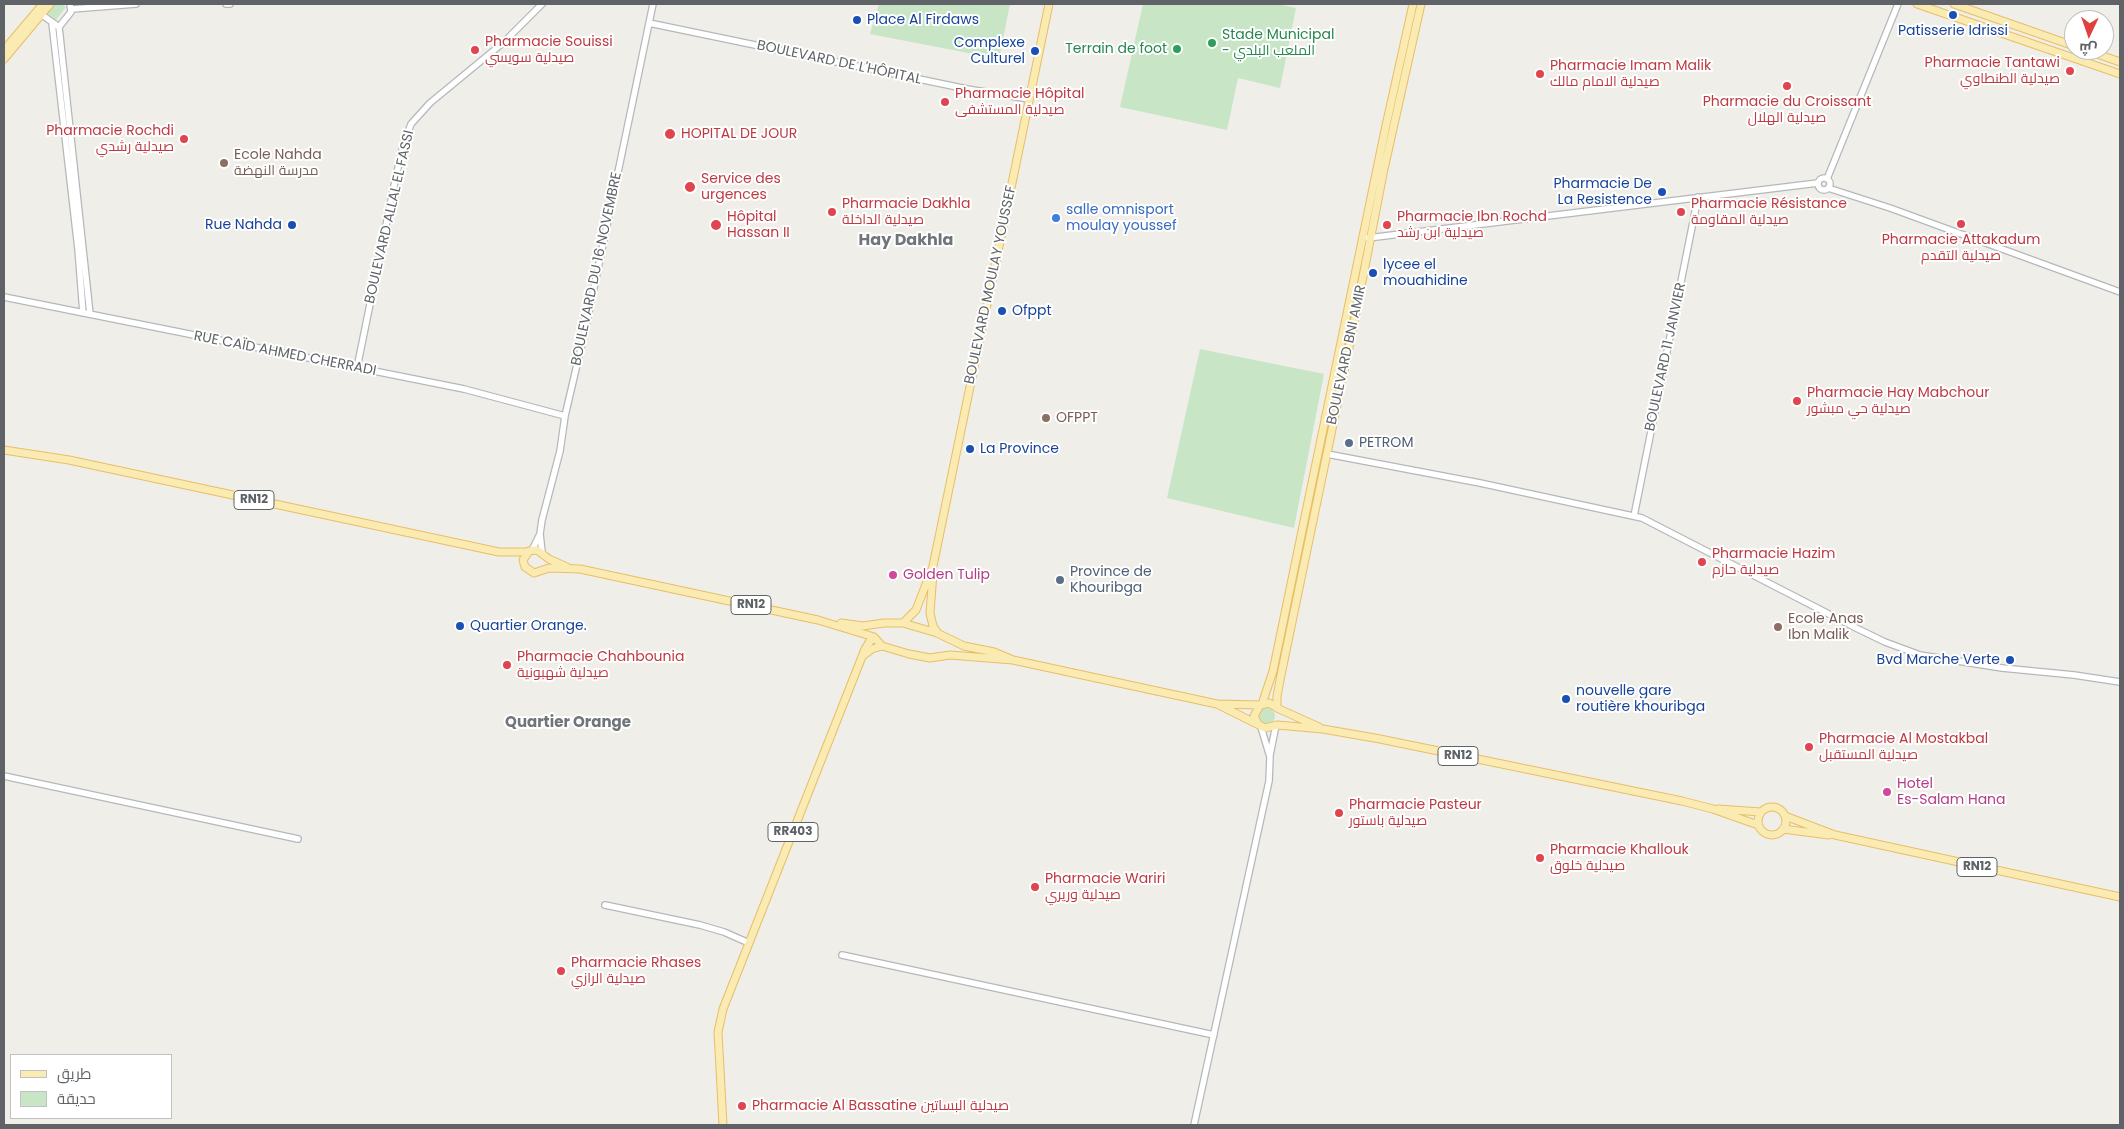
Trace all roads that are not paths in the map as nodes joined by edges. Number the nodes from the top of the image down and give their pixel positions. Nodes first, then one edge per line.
1 (42, 4) edge
2 (50, 4) edge
3 (88, 4) edge
4 (136, 4) edge
5 (226, 4) edge
6 (230, 4) edge
7 (542, 4) edge
8 (653, 4) edge
9 (1049, 4) edge
10 (1413, 4) edge
11 (1421, 4) edge
12 (1898, 4) edge
13 (1917, 4) edge
14 (1954, 4) edge
15 (71, 6) edge
16 (39, 13) junction
17 (52, 23) junction
18 (650, 23) junction
19 (59, 27) junction
20 (2064, 42) edge
21 (4, 50) edge
22 (4, 59) edge
23 (2120, 74) edge
24 (1030, 99) junction
25 (1827, 179) junction
26 (1818, 183) junction
27 (1828, 188) junction
28 (1698, 197) junction
29 (1367, 238) junction
30 (2120, 292) edge
31 (4, 297) edge
32 (83, 313) junction
33 (90, 314) junction
34 (358, 368) junction
35 (565, 416) junction
36 (4, 450) edge
37 (1327, 454) junction
38 (1634, 516) junction
39 (540, 534) junction
40 (530, 551) junction
41 (504, 553) junction
42 (544, 554) junction
43 (524, 565) junction
44 (933, 566) junction
45 (567, 567) junction
46 (544, 569) junction
47 (818, 620) junction
48 (903, 623) junction
49 (878, 624) junction
50 (937, 633) junction
51 (874, 637) junction
52 (948, 640) junction
53 (882, 646) junction
54 (864, 655) junction
55 (946, 655) junction
56 (1013, 660) junction
57 (2120, 682) edge
58 (1217, 704) junction
59 (1261, 704) junction
60 (1278, 708) junction
61 (1259, 725) junction
62 (1276, 725) junction
63 (1323, 728) junction
64 (1270, 757) junction
65 (4, 776) edge
66 (1713, 808) junction
67 (1761, 812) junction
68 (1785, 816) junction
69 (1758, 825) junction
70 (1783, 829) junction
71 (1835, 835) junction
72 (298, 840) dead end
73 (2120, 897) edge
74 (605, 905) dead end
75 (749, 943) junction
76 (842, 955) dead end
77 (723, 1009) junction
78 (1214, 1035) junction
79 (723, 1125) edge
80 (728, 1125) edge
81 (1194, 1125) edge

1 - 16 main road
2 - 16 main road
3 - 15 street
4 - 15 street
5 - 6 street
7 - 34 street, BOULEVARD ALLAL EL FASSI
8 - 18 street, BOULEVARD DU 16 NOVEMBRE
9 - 24 main road, BOULEVARD MOULAY YOUSSEF
10 - 29 main road, BOULEVARD BNI AMIR
11 - 29 main road, BOULEVARD BNI AMIR
12 - 25 street
13 - 23 main road
14 - 20 main road
15 - 19 street
16 - 17 street
16 - 21 main road
16 - 22 main road
17 - 19 street
17 - 32 street
18 - 24 street, BOULEVARD DE L'HÔPITAL
18 - 35 street, BOULEVARD DU 16 NOVEMBRE
19 - 33 street
24 - 44 main road, BOULEVARD MOULAY YOUSSEF
25 - 26 street
25 - 27 street
26 - 27 street
26 - 28 street
27 - 30 street
28 - 29 street
28 - 38 street, BOULEVARD 11 JANVIER
29 - 37 main road, BOULEVARD BNI AMIR
29 - 59 main road, BOULEVARD BNI AMIR
31 - 32 street, RUE CAÏD AHMED CHERRADI
32 - 33 street, RUE CAÏD AHMED CHERRADI
33 - 34 street, RUE CAÏD AHMED CHERRADI
34 - 35 street, RUE CAÏD AHMED CHERRADI
35 - 39 street, BOULEVARD DU 16 NOVEMBRE
36 - 41 main road, RN12
37 - 38 street
37 - 60 main road, BOULEVARD BNI AMIR
38 - 57 street
39 - 40 street, BOULEVARD DU 16 NOVEMBRE
39 - 42 street, BOULEVARD DU 16 NOVEMBRE
40 - 41 main road, RN12
40 - 42 main road, RN12
40 - 43 main road
41 - 43 main road, RN12
42 - 45 main road, RN12
42 - 46 main road
43 - 46 main road, RN12
44 - 48 main road
44 - 50 main road
45 - 46 main road, RN12
45 - 47 main road, RN12
47 - 49 main road, RN12
47 - 51 main road, RN12
48 - 49 main road, RN12
48 - 50 main road, RN12
49 - 51 main road
50 - 52 main road, RN12
51 - 53 main road
51 - 54 main road, RR403
52 - 55 main road
52 - 56 main road, RN12
53 - 54 main road
53 - 55 main road, RN12
54 - 75 main road, RR403
55 - 56 main road, RN12
56 - 58 main road, RN12
58 - 59 main road, RN12
58 - 61 main road, RN12
59 - 60 main road, RN12
59 - 61 main road
60 - 62 main road
60 - 63 main road, RN12
61 - 62 main road, RN12
61 - 64 street
62 - 63 main road, RN12
62 - 64 street
63 - 66 main road, RN12
64 - 78 street
65 - 72 street
66 - 67 main road, RN12
66 - 69 main road, RN12
67 - 68 main road
67 - 69 main road
68 - 70 main road
68 - 71 main road, RN12
69 - 70 main road
70 - 71 main road, RN12
71 - 73 main road, RN12
74 - 75 street
75 - 77 main road, RR403
76 - 78 street
77 - 79 main road, RR403
77 - 80 main road, RR403
78 - 81 street

